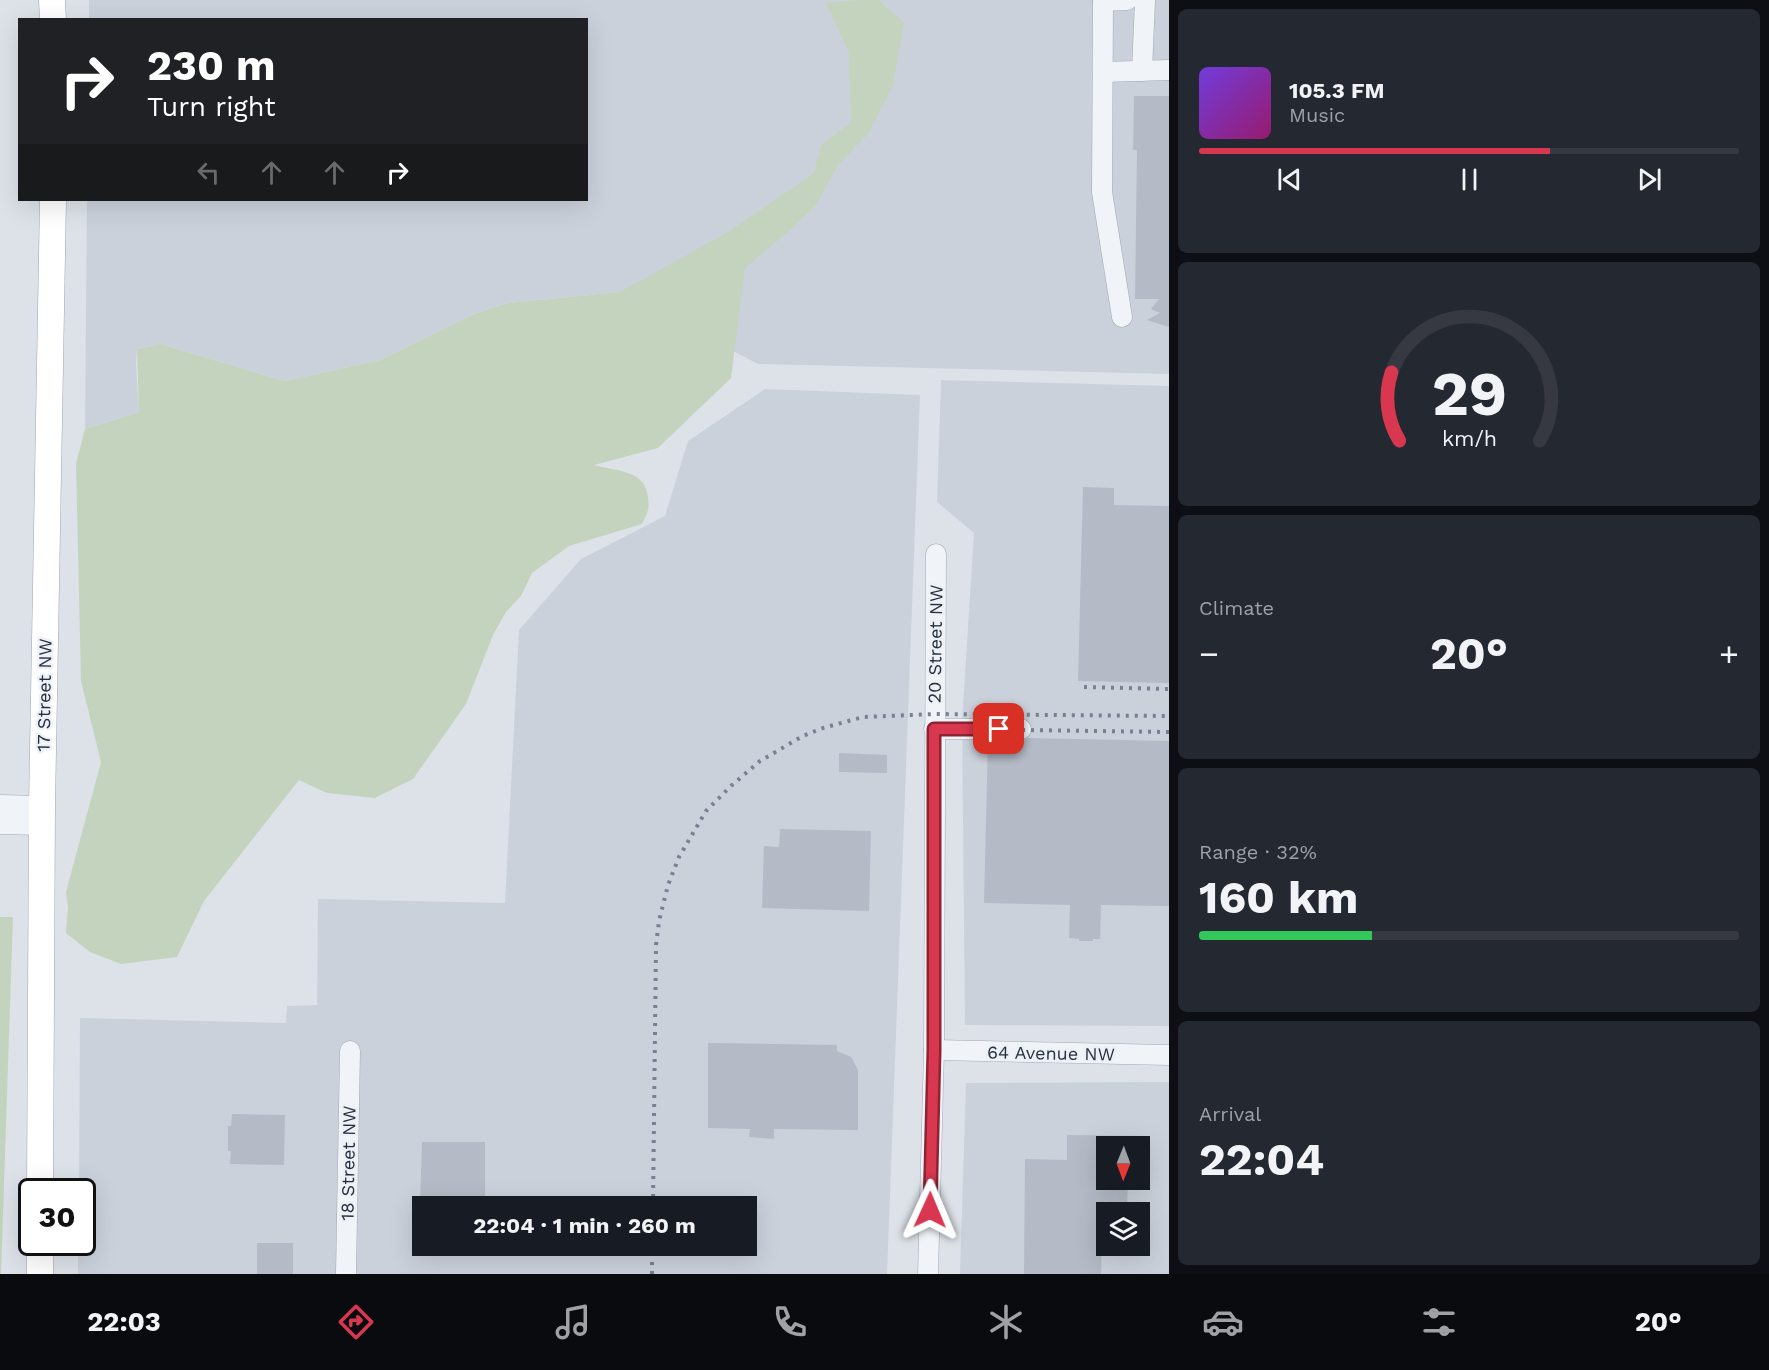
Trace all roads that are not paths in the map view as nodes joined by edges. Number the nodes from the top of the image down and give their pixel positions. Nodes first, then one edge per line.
1 (52, 0) edge
2 (1127, 0) edge
3 (1144, 0) edge
4 (1103, 1) edge
5 (53, 18) edge
6 (1169, 70) edge
7 (1142, 71) junction
8 (1103, 72) junction
9 (52, 201) edge
10 (1122, 317) dead end
11 (936, 554) dead end
12 (934, 729) junction
13 (1021, 729) dead end
14 (0, 805) edge
15 (42, 815) junction
16 (0, 824) edge
17 (934, 1050) junction
18 (350, 1051) dead end
19 (1169, 1055) edge
20 (40, 1178) edge
21 (40, 1256) edge
22 (40, 1274) edge
23 (346, 1274) edge
24 (928, 1274) edge

1 - 5 main road
2 - 4 street
3 - 7 street
4 - 8 street
6 - 7 street
7 - 8 street
8 - 10 street
9 - 15 main road, 17 Street NW
11 - 12 street, 20 Street NW
12 - 13 street
12 - 17 street, 20 Street NW
14 - 15 street
15 - 16 street
15 - 20 main road, 17 Street NW
17 - 19 street, 64 Avenue NW
17 - 24 street, 20 Street NW
18 - 23 street, 18 Street NW
21 - 22 main road

